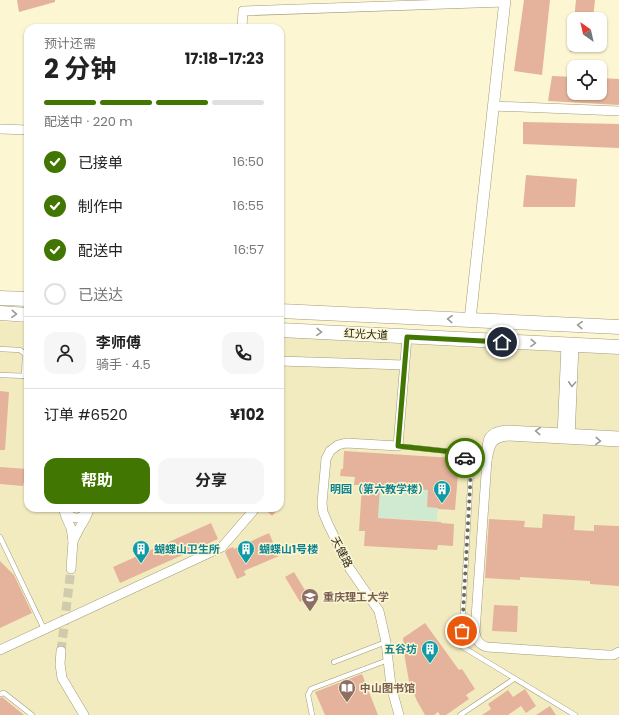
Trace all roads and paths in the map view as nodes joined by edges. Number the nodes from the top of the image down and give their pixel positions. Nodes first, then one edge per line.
1 (505, 1) edge
2 (242, 24) edge
3 (493, 106) junction
4 (619, 111) edge
5 (0, 129) edge
6 (24, 130) edge
7 (0, 298) edge
8 (24, 299) edge
9 (284, 311) edge
10 (0, 313) edge
11 (24, 315) edge
12 (470, 320) junction
13 (619, 328) edge
14 (284, 330) edge
15 (407, 337) junction
16 (570, 345) junction
17 (619, 347) edge
18 (0, 349) edge
19 (24, 353) edge
20 (284, 361) edge
21 (404, 365) junction
22 (0, 374) edge
23 (24, 376) edge
24 (566, 436) junction
25 (619, 436) edge
26 (619, 442) edge
27 (398, 446) junction
28 (65, 512) edge
29 (67, 512) edge
30 (86, 512) edge
31 (88, 512) edge
32 (252, 512) dead end
33 (0, 537) edge
34 (73, 541) junction
35 (71, 569) tunnel mouth
36 (44, 629) junction
37 (386, 642) junction
38 (0, 650) edge
39 (61, 651) tunnel mouth
40 (619, 652) edge
41 (388, 660) junction
42 (334, 662) dead end
43 (514, 678) junction
44 (0, 694) edge
45 (32, 715) edge
46 (84, 715) edge
47 (312, 715) edge
48 (399, 715) edge
49 (460, 715) edge
50 (575, 715) edge

1 - 2 street
1 - 3 street
3 - 4 street
3 - 12 street
5 - 6 street
7 - 8 main road
12 -> 9 main road, 红光大道
10 -> 11 main road
13 -> 12 main road, 红光大道
14 -> 15 main road, 红光大道
15 -> 16 main road, 红光大道
15 - 21 street
16 - 17 main road, 红光大道
16 -> 24 street
18 - 19 lane
20 - 21 street
21 - 27 street
22 - 23 lane
24 - 25 street
24 -> 26 street
24 - 40 street
27 - 37 street, 天健路
27 - 43 lane
28 - 34 street
29 - 30 street
31 - 34 street
32 - 36 street
33 - 36 lane
34 - 35 street
36 - 38 street
37 - 41 street, 天健路
37 - 42 lane
39 - 46 street
41 - 47 lane
41 - 48 street, 天健路
43 - 49 lane
43 - 50 lane
44 - 45 lane

